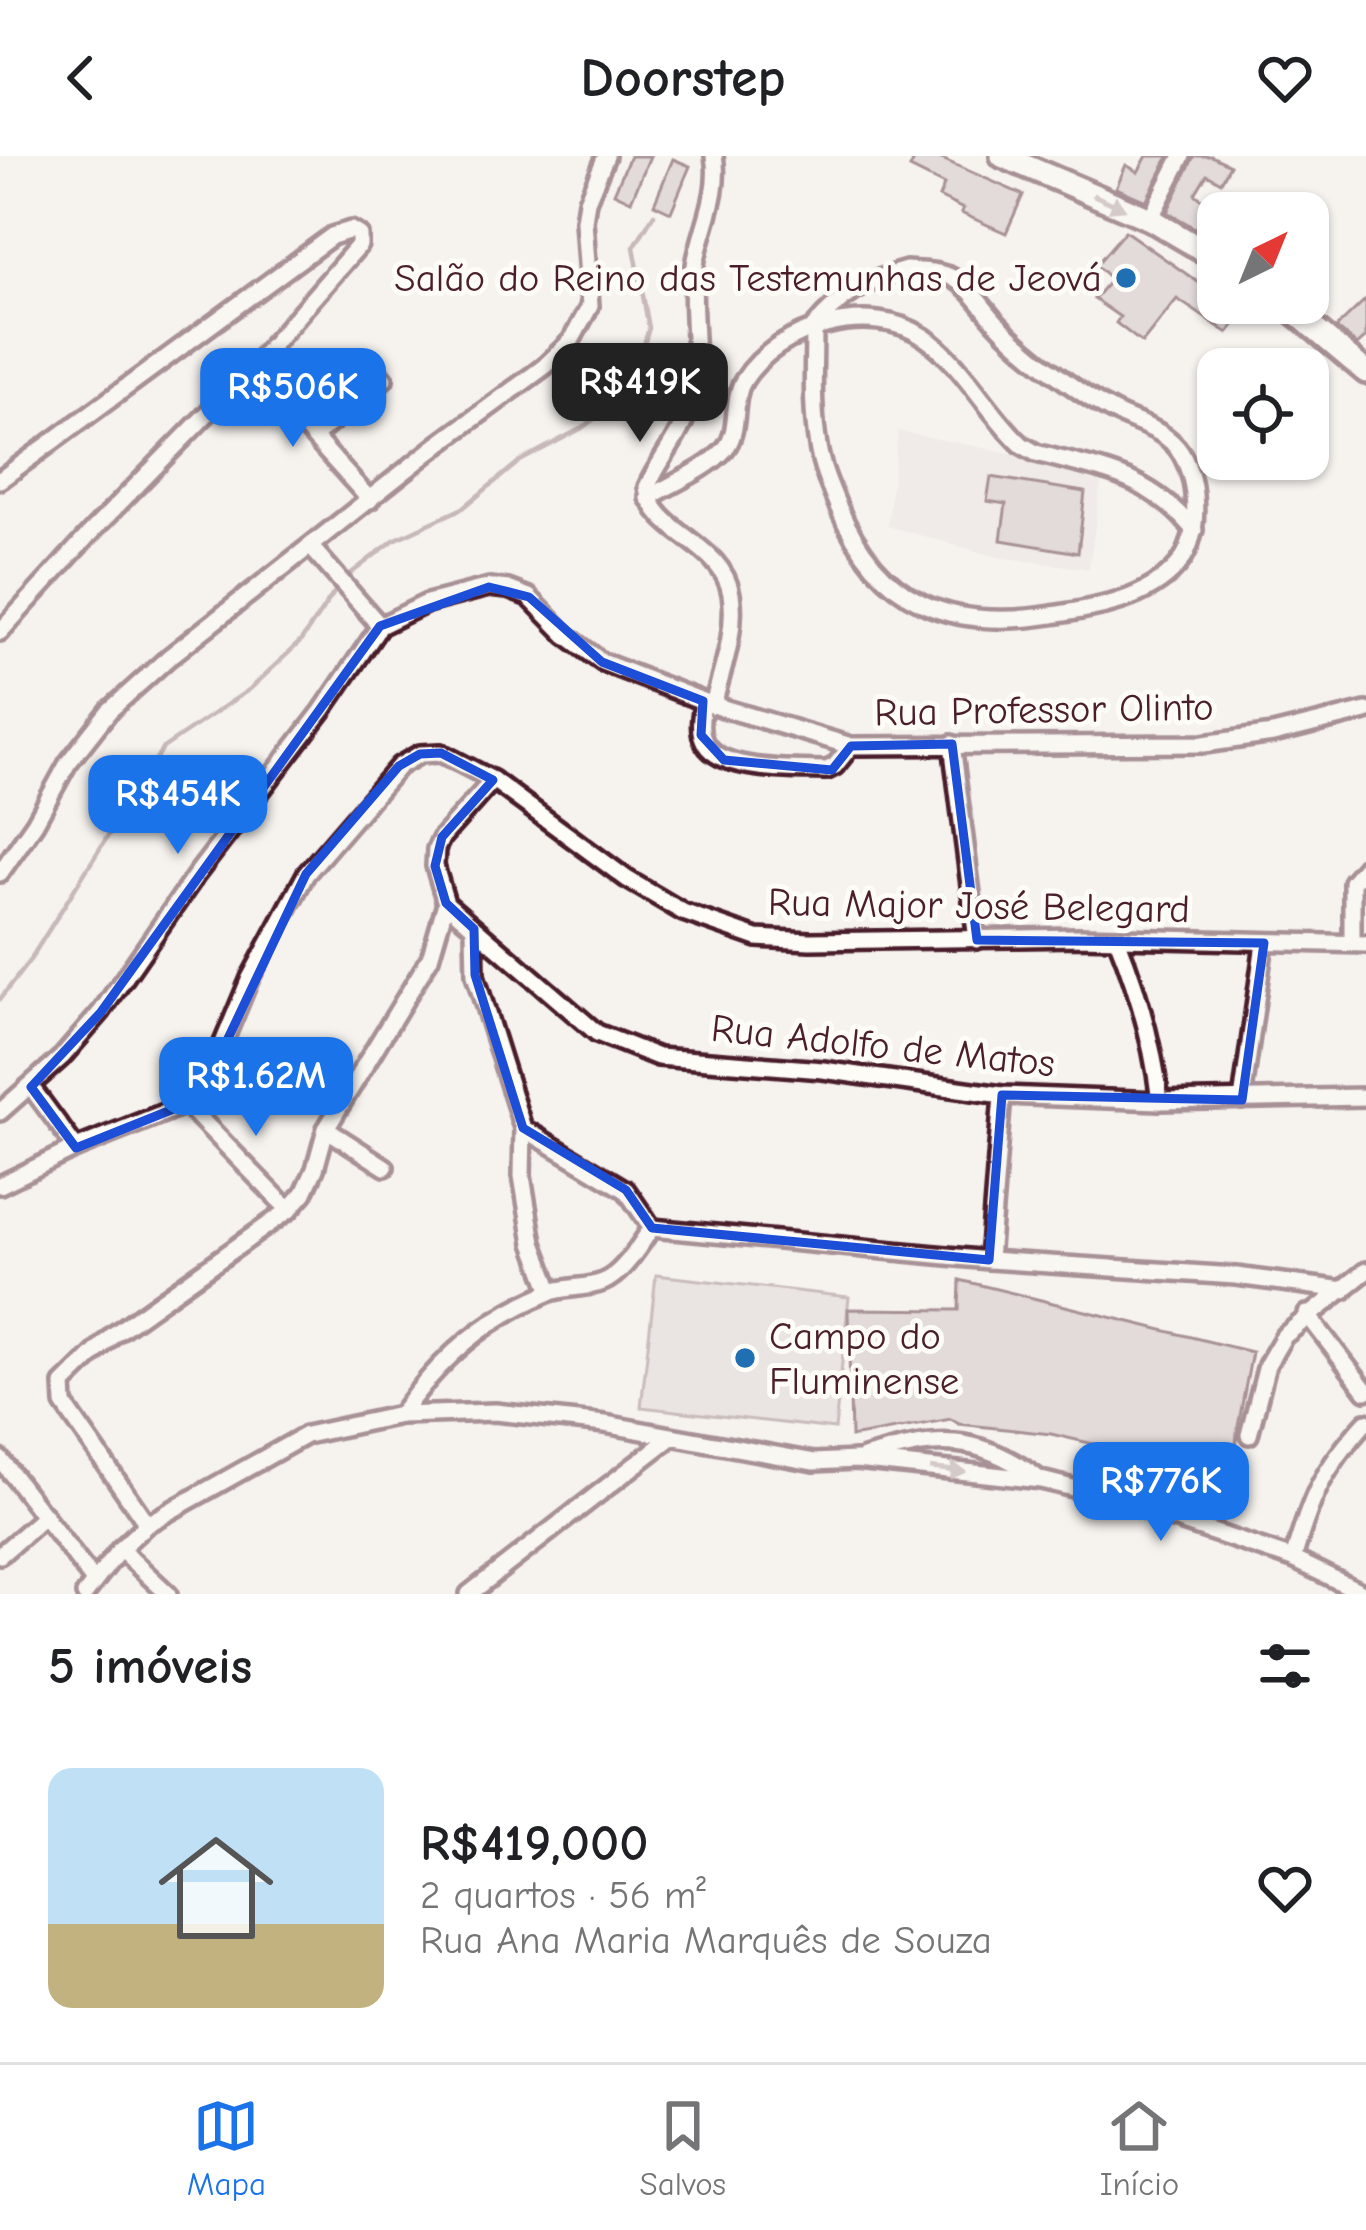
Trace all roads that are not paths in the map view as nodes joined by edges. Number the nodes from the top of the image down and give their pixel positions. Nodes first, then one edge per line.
1 (606, 156) edge
2 (714, 156) edge
3 (1002, 156) edge
4 (1182, 156) edge
5 (1150, 219) junction
6 (1197, 247) edge
7 (1309, 324) edge
8 (814, 327) junction
9 (252, 368) junction
10 (1366, 372) edge
11 (383, 379) dead end
12 (315, 436) junction
13 (0, 480) edge
14 (648, 498) junction
15 (370, 500) junction
16 (1194, 530) junction
17 (311, 547) junction
18 (380, 626) junction
19 (0, 632) edge
20 (708, 704) junction
21 (1366, 711) edge
22 (952, 744) junction
23 (851, 746) junction
24 (494, 780) junction
25 (1366, 866) edge
26 (0, 873) edge
27 (446, 903) junction
28 (474, 929) junction
29 (1117, 939) junction
30 (977, 940) junction
31 (1264, 944) junction
32 (1359, 944) edge
33 (31, 1087) junction
34 (1002, 1095) junction
35 (1366, 1096) edge
36 (1242, 1100) junction
37 (1160, 1101) junction
38 (186, 1104) junction
39 (0, 1112) edge
40 (523, 1128) junction
41 (326, 1129) junction
42 (76, 1148) junction
43 (385, 1167) dead end
44 (0, 1185) edge
45 (290, 1210) junction
46 (652, 1228) junction
47 (989, 1260) junction
48 (1366, 1271) edge
49 (551, 1291) junction
50 (1344, 1291) junction
51 (1307, 1315) junction
52 (1366, 1391) edge
53 (400, 1414) junction
54 (1366, 1422) edge
55 (1249, 1435) dead end
56 (670, 1438) junction
57 (0, 1459) edge
58 (856, 1460) junction
59 (1041, 1480) junction
60 (45, 1516) junction
61 (147, 1524) junction
62 (120, 1550) junction
63 (0, 1555) edge
64 (1293, 1559) junction
65 (89, 1587) edge
66 (168, 1594) edge
67 (469, 1594) edge
68 (1365, 1594) edge

1 - 15 street
2 - 14 street
3 -> 5 main road
4 - 5 street
5 - 6 main road
7 - 10 main road
8 - 14 street
8 - 16 street
8 - 16 street
8 - 16 street
9 - 12 street
9 - 13 street
9 - 19 street
11 - 12 street
12 - 15 street
14 - 20 street
15 - 17 street
17 - 18 street
17 - 26 street
18 - 20 street, Rua Professor Olinto
18 - 33 street
20 - 23 street, Rua Professor Olinto
20 - 23 street
21 - 22 street, Rua Professor Olinto
22 - 23 street, Rua Professor Olinto
22 - 30 street
24 - 27 street
24 - 30 street, Rua Major José Belegard
24 - 38 street, Rua Major José Belegard
25 - 32 street
27 - 28 street, Rua Adolfo de Matos
27 - 41 street
28 - 34 street, Rua Adolfo de Matos
28 - 40 street
29 - 30 street, Rua Major José Belegard
29 - 31 street, Rua Major José Belegard
29 - 37 street
31 - 32 street, Rua Major José Belegard
31 - 36 street
33 - 39 street
33 - 42 street
34 - 37 street, Rua Adolfo de Matos
34 - 47 street
35 - 36 street, Rua Adolfo de Matos
36 - 37 street, Rua Adolfo de Matos
38 - 42 street
38 - 45 street
40 - 46 street
40 - 49 street
41 - 43 street
41 - 45 street
42 - 44 street
45 - 61 street
46 - 47 street
46 - 49 street
47 - 50 street
48 - 50 street
49 - 53 street
50 - 51 street
51 - 52 street
51 - 55 street
53 - 56 street
53 - 61 street
54 - 64 street
56 - 58 street
56 - 67 street
57 - 60 street
58 -> 59 street
58 - 59 street
59 - 64 street
60 - 63 street
60 - 65 street
61 - 62 street
62 - 65 street
62 - 66 street
64 - 68 street

